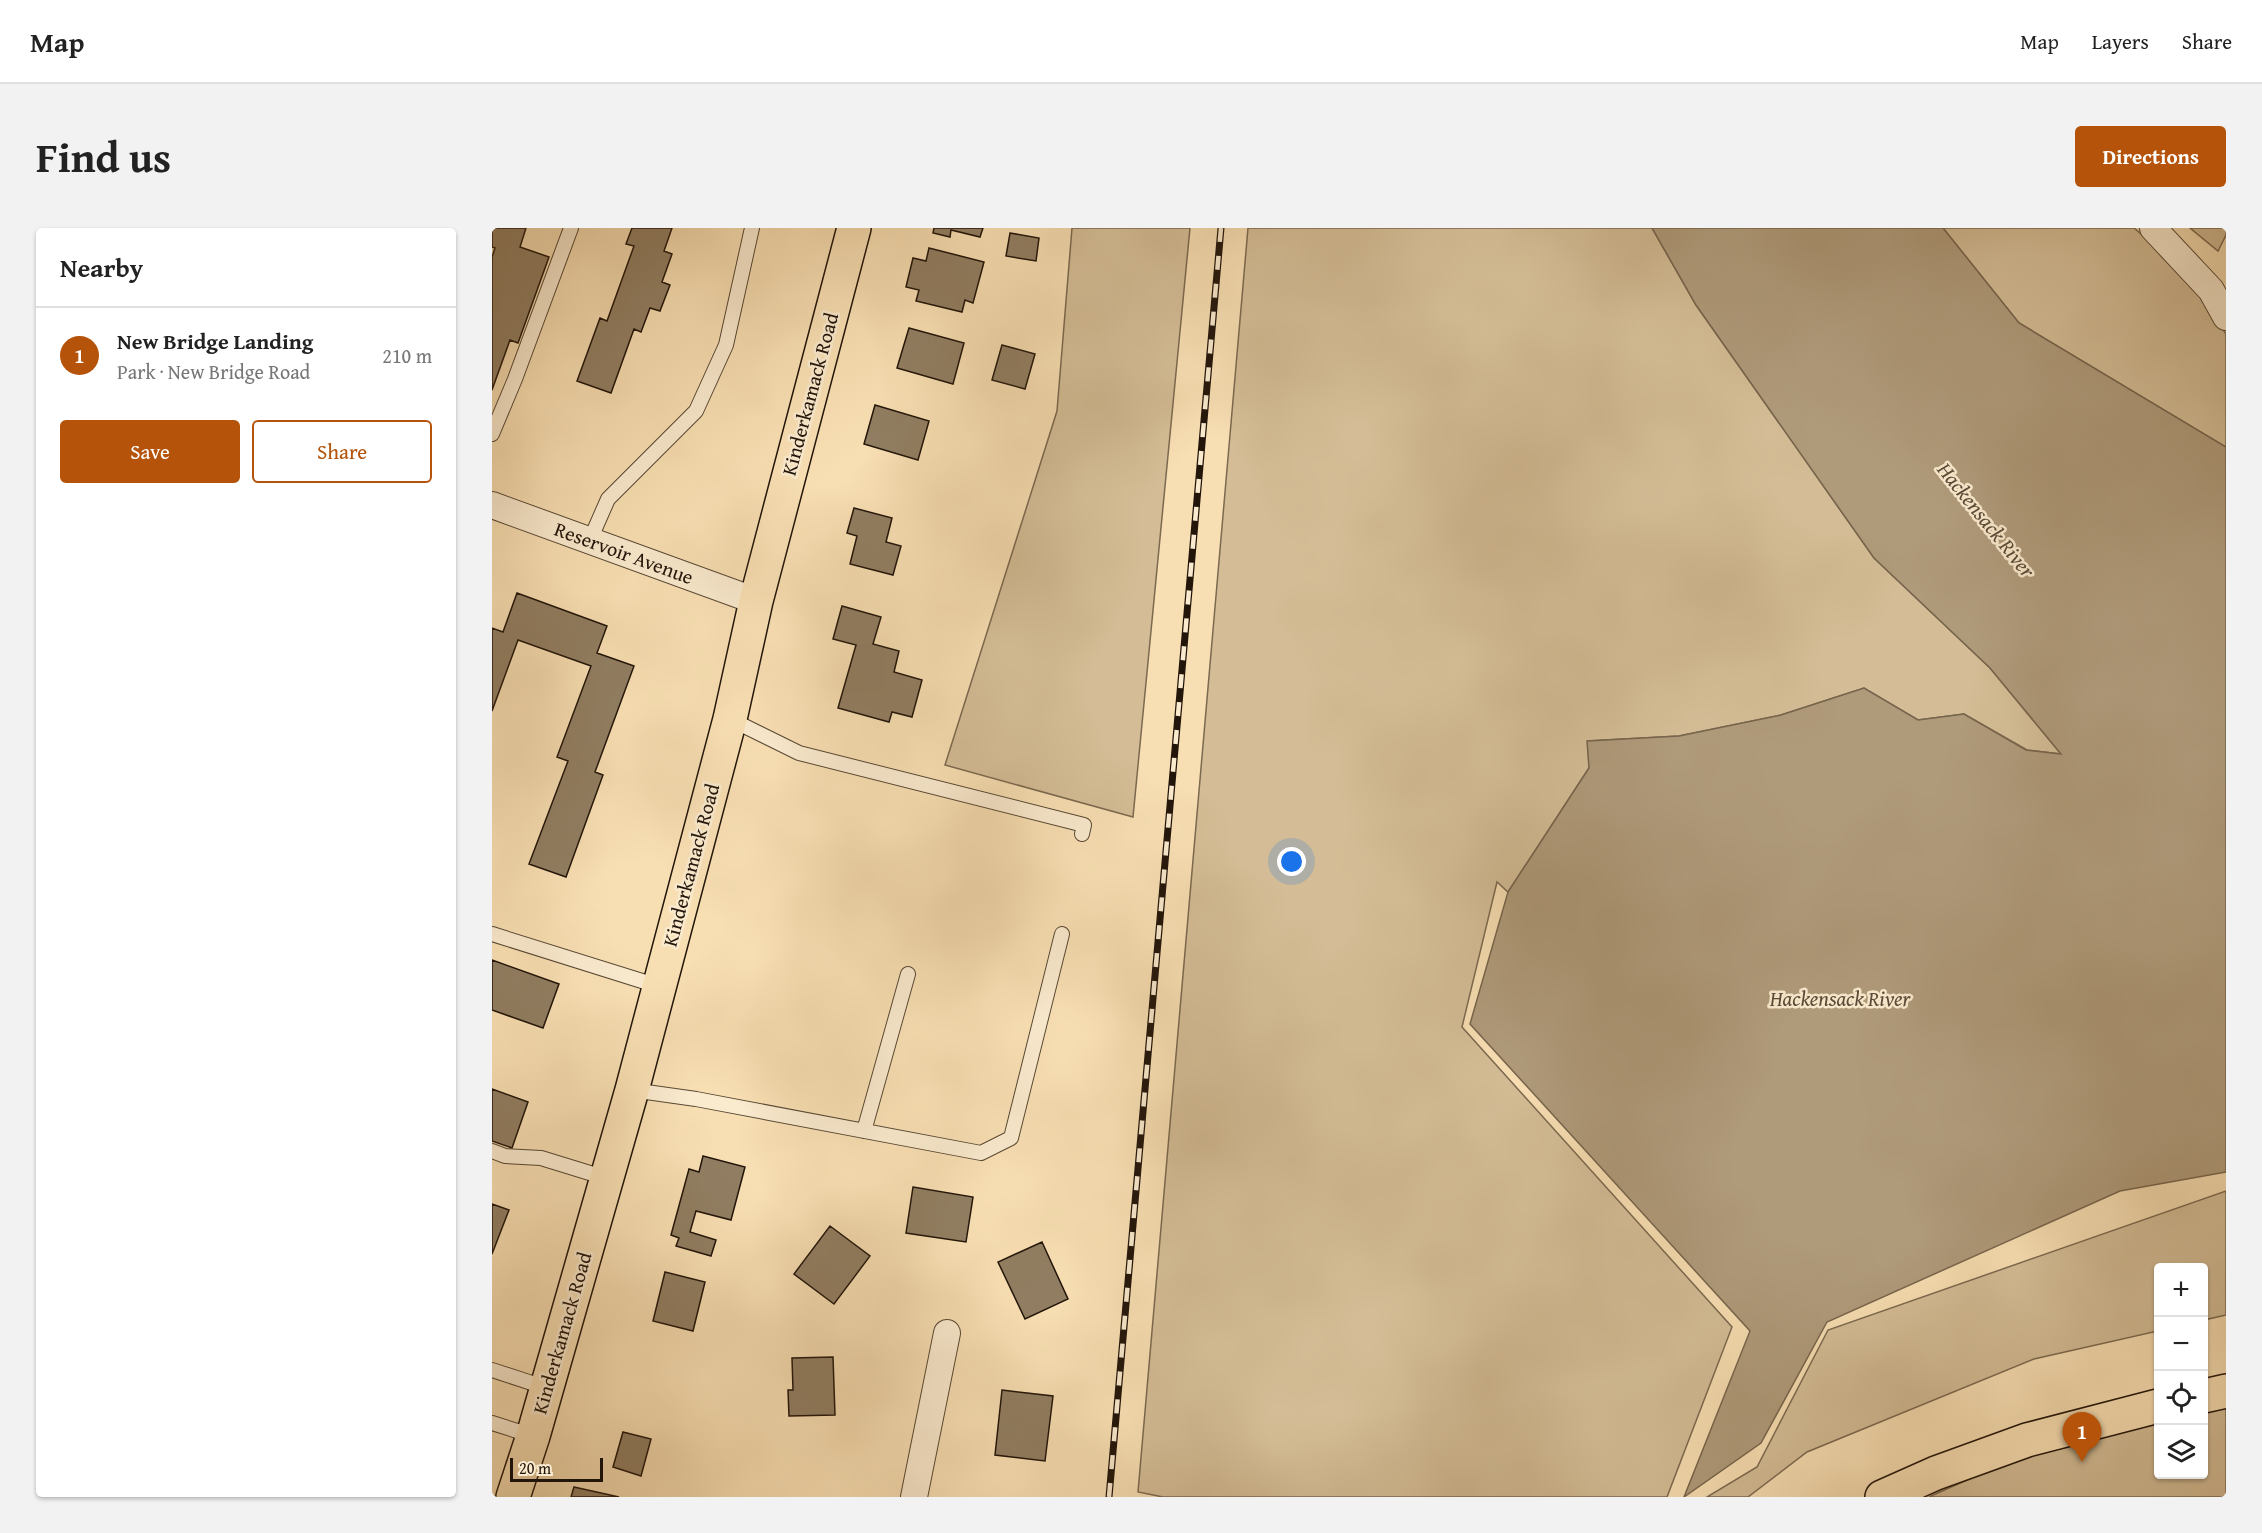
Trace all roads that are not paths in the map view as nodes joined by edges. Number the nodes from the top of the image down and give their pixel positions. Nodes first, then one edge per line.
1 (571, 228) edge
2 (752, 228) edge
3 (854, 228) edge
4 (2153, 228) edge
5 (2218, 286) edge
6 (2226, 317) edge
7 (492, 434) edge
8 (492, 506) edge
9 (590, 540) junction
10 (756, 601) junction
11 (730, 719) junction
12 (1082, 834) dead end
13 (492, 934) edge
14 (1062, 934) dead end
15 (908, 974) dead end
16 (658, 986) junction
17 (632, 1090) junction
18 (864, 1131) junction
19 (492, 1151) edge
20 (606, 1179) junction
21 (946, 1333) dead end
22 (492, 1370) edge
23 (547, 1388) junction
24 (2226, 1391) edge
25 (2208, 1395) edge
26 (2154, 1407) edge
27 (492, 1423) edge
28 (533, 1436) junction
29 (513, 1497) edge
30 (914, 1497) edge
31 (1882, 1497) edge

1 - 7 lane
2 - 9 lane
3 - 10 main road, Kinderkamack Road
4 - 5 street
5 - 6 street
8 - 9 street, Reservoir Avenue
9 - 10 street, Reservoir Avenue
10 - 11 main road, Kinderkamack Road
11 - 12 lane
11 - 16 main road, Kinderkamack Road
13 - 16 lane
14 - 18 lane
15 - 18 lane
16 - 17 main road, Kinderkamack Road
17 - 18 lane
17 - 20 main road, Kinderkamack Road
19 - 20 lane
20 - 23 main road, Kinderkamack Road
21 - 30 street
22 - 23 lane
23 - 28 main road, Kinderkamack Road
24 - 25 main road
26 - 31 main road
27 - 28 lane
28 - 29 main road, Kinderkamack Road

